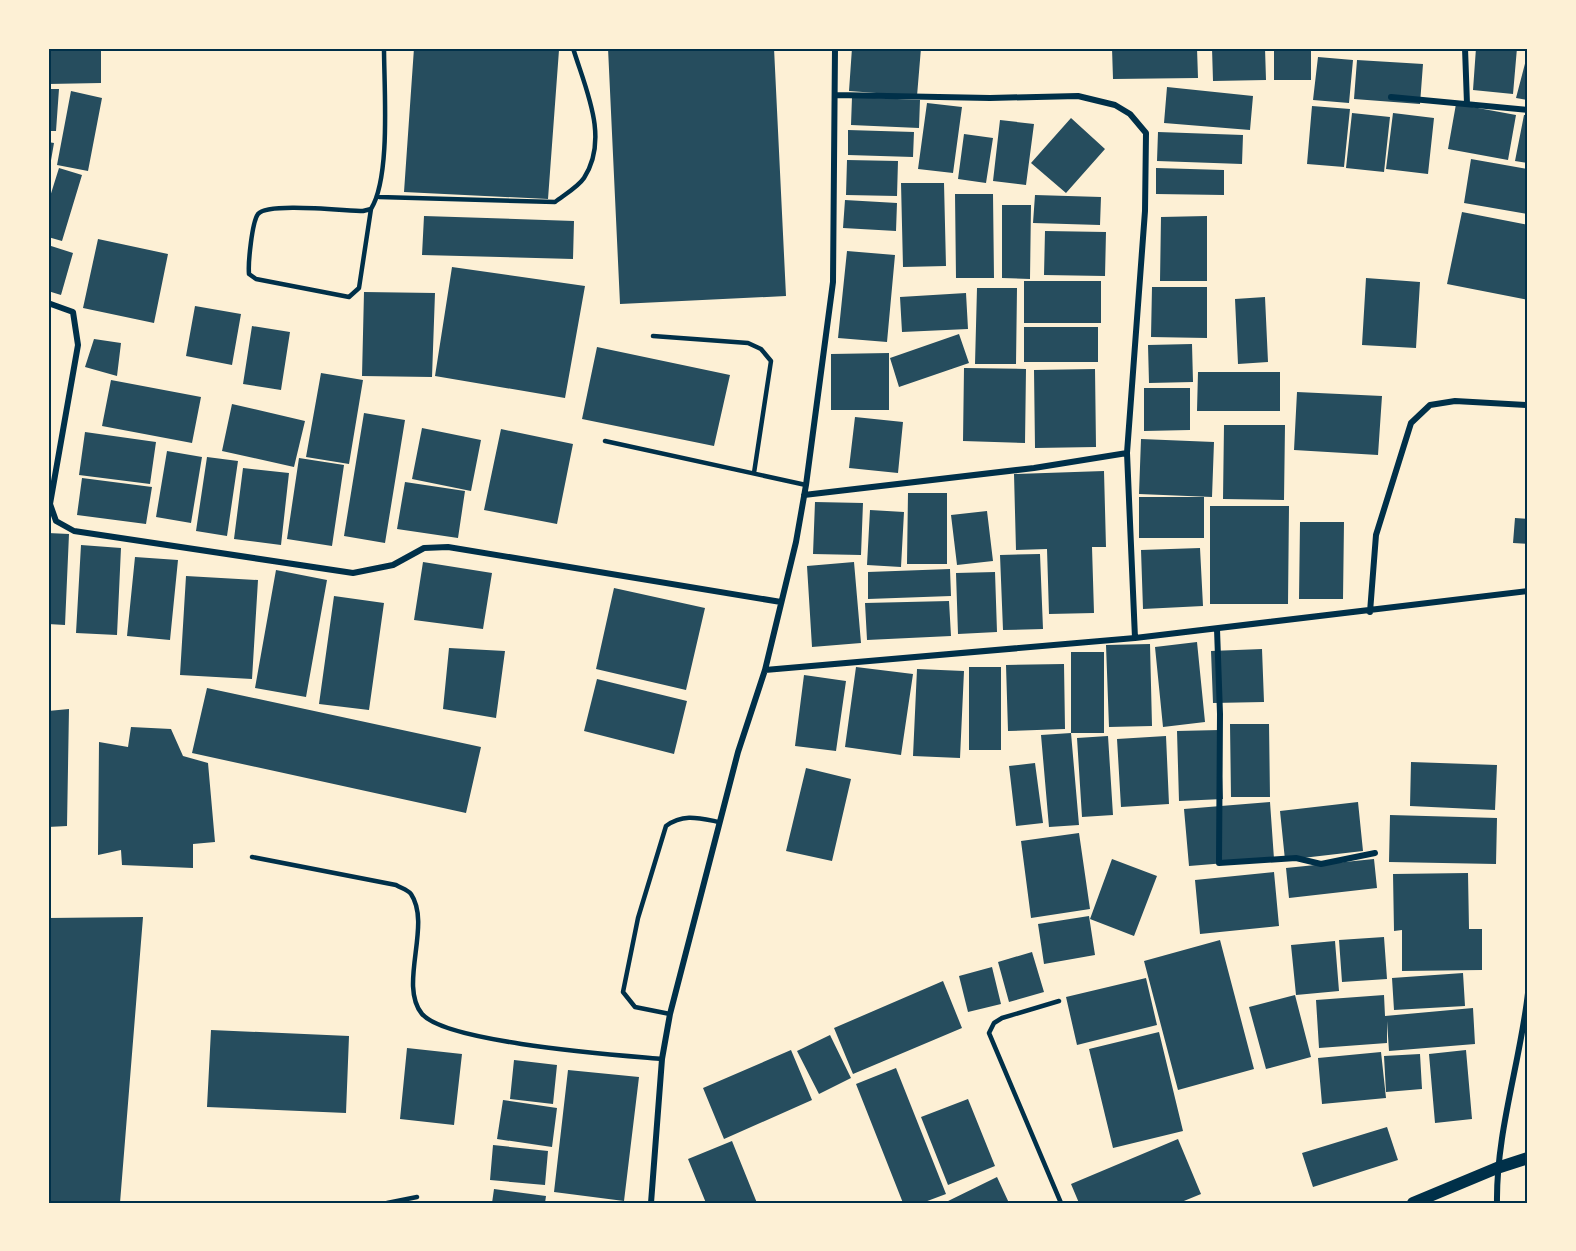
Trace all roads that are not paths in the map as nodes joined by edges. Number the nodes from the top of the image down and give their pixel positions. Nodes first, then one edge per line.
1 (384, 48) edge
2 (573, 48) edge
3 (835, 48) edge
4 (1465, 48) edge
5 (836, 95) junction
6 (1391, 97) dead end
7 (1467, 104) junction
8 (1528, 110) edge
9 (379, 197) junction
10 (371, 209) junction
11 (48, 303) edge
12 (653, 336) dead end
13 (1528, 405) edge
14 (605, 441) dead end
15 (1127, 453) junction
16 (754, 473) junction
17 (806, 484) junction
18 (804, 495) junction
19 (1528, 591) edge
20 (781, 602) junction
21 (1370, 612) junction
22 (1217, 629) junction
23 (1135, 638) junction
24 (765, 670) junction
25 (719, 822) junction
26 (1375, 852) dead end
27 (252, 857) dead end
28 (1528, 993) edge
29 (1059, 1001) dead end
30 (670, 1014) junction
31 (662, 1059) junction
32 (1528, 1158) edge
33 (1497, 1167) junction
34 (417, 1197) dead end
35 (387, 1203) edge
36 (651, 1203) edge
37 (1061, 1203) edge
38 (1413, 1203) edge
39 (1497, 1203) edge

1 - 9 lane
2 - 9 lane
3 - 5 street
4 - 7 street
5 - 15 street
5 - 17 street
6 - 7 street
7 - 8 street
9 - 10 lane
10 - 10 lane
11 - 20 street
12 - 16 lane
13 - 21 street
14 - 16 lane
15 - 18 street
15 - 23 street
16 - 17 lane
17 - 18 street
18 - 20 street
19 - 21 street
20 - 24 street
21 - 22 street
22 - 23 street
22 - 26 street
23 - 24 street
24 - 25 street
25 - 30 street
25 - 30 lane
27 - 31 lane
28 - 33 street
29 - 37 lane
30 - 31 street
31 - 36 street
32 - 33 main road
33 - 38 main road
33 - 39 street
34 - 35 lane

